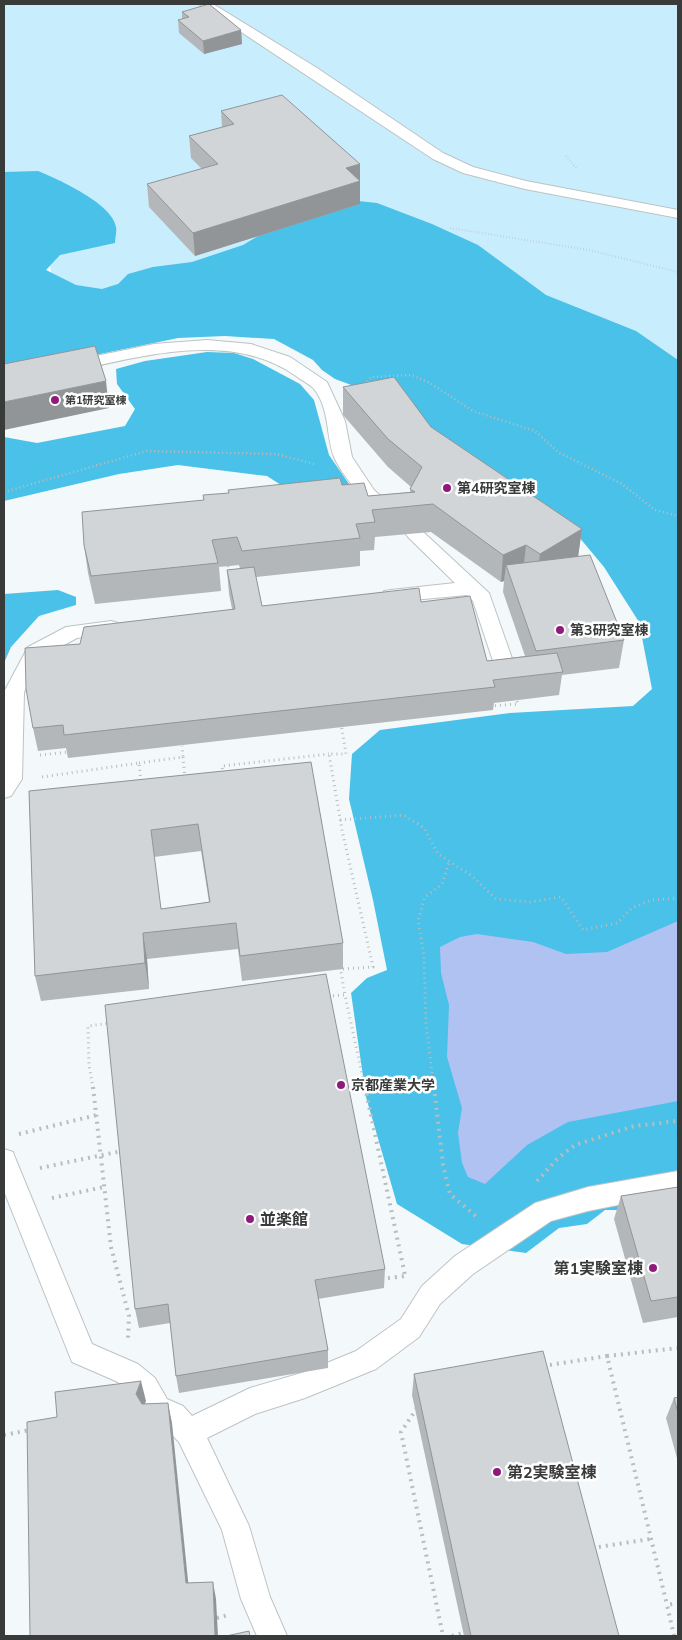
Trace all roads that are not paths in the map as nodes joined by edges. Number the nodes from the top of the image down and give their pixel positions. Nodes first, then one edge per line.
1 (205, 4) edge
2 (678, 214) edge
3 (53, 370) edge
4 (399, 521) edge
5 (414, 534) edge
6 (471, 588) junction
7 (375, 598) edge
8 (129, 626) edge
9 (506, 667) edge
10 (8, 784) edge
11 (7, 1168) edge
12 (678, 1182) edge
13 (189, 1432) junction
14 (272, 1636) edge

1 - 2 lane
3 - 4 lane
5 - 6 lane
6 - 7 lane
6 - 9 lane
8 - 10 lane
11 - 13 lane
12 - 13 lane
13 - 14 lane

